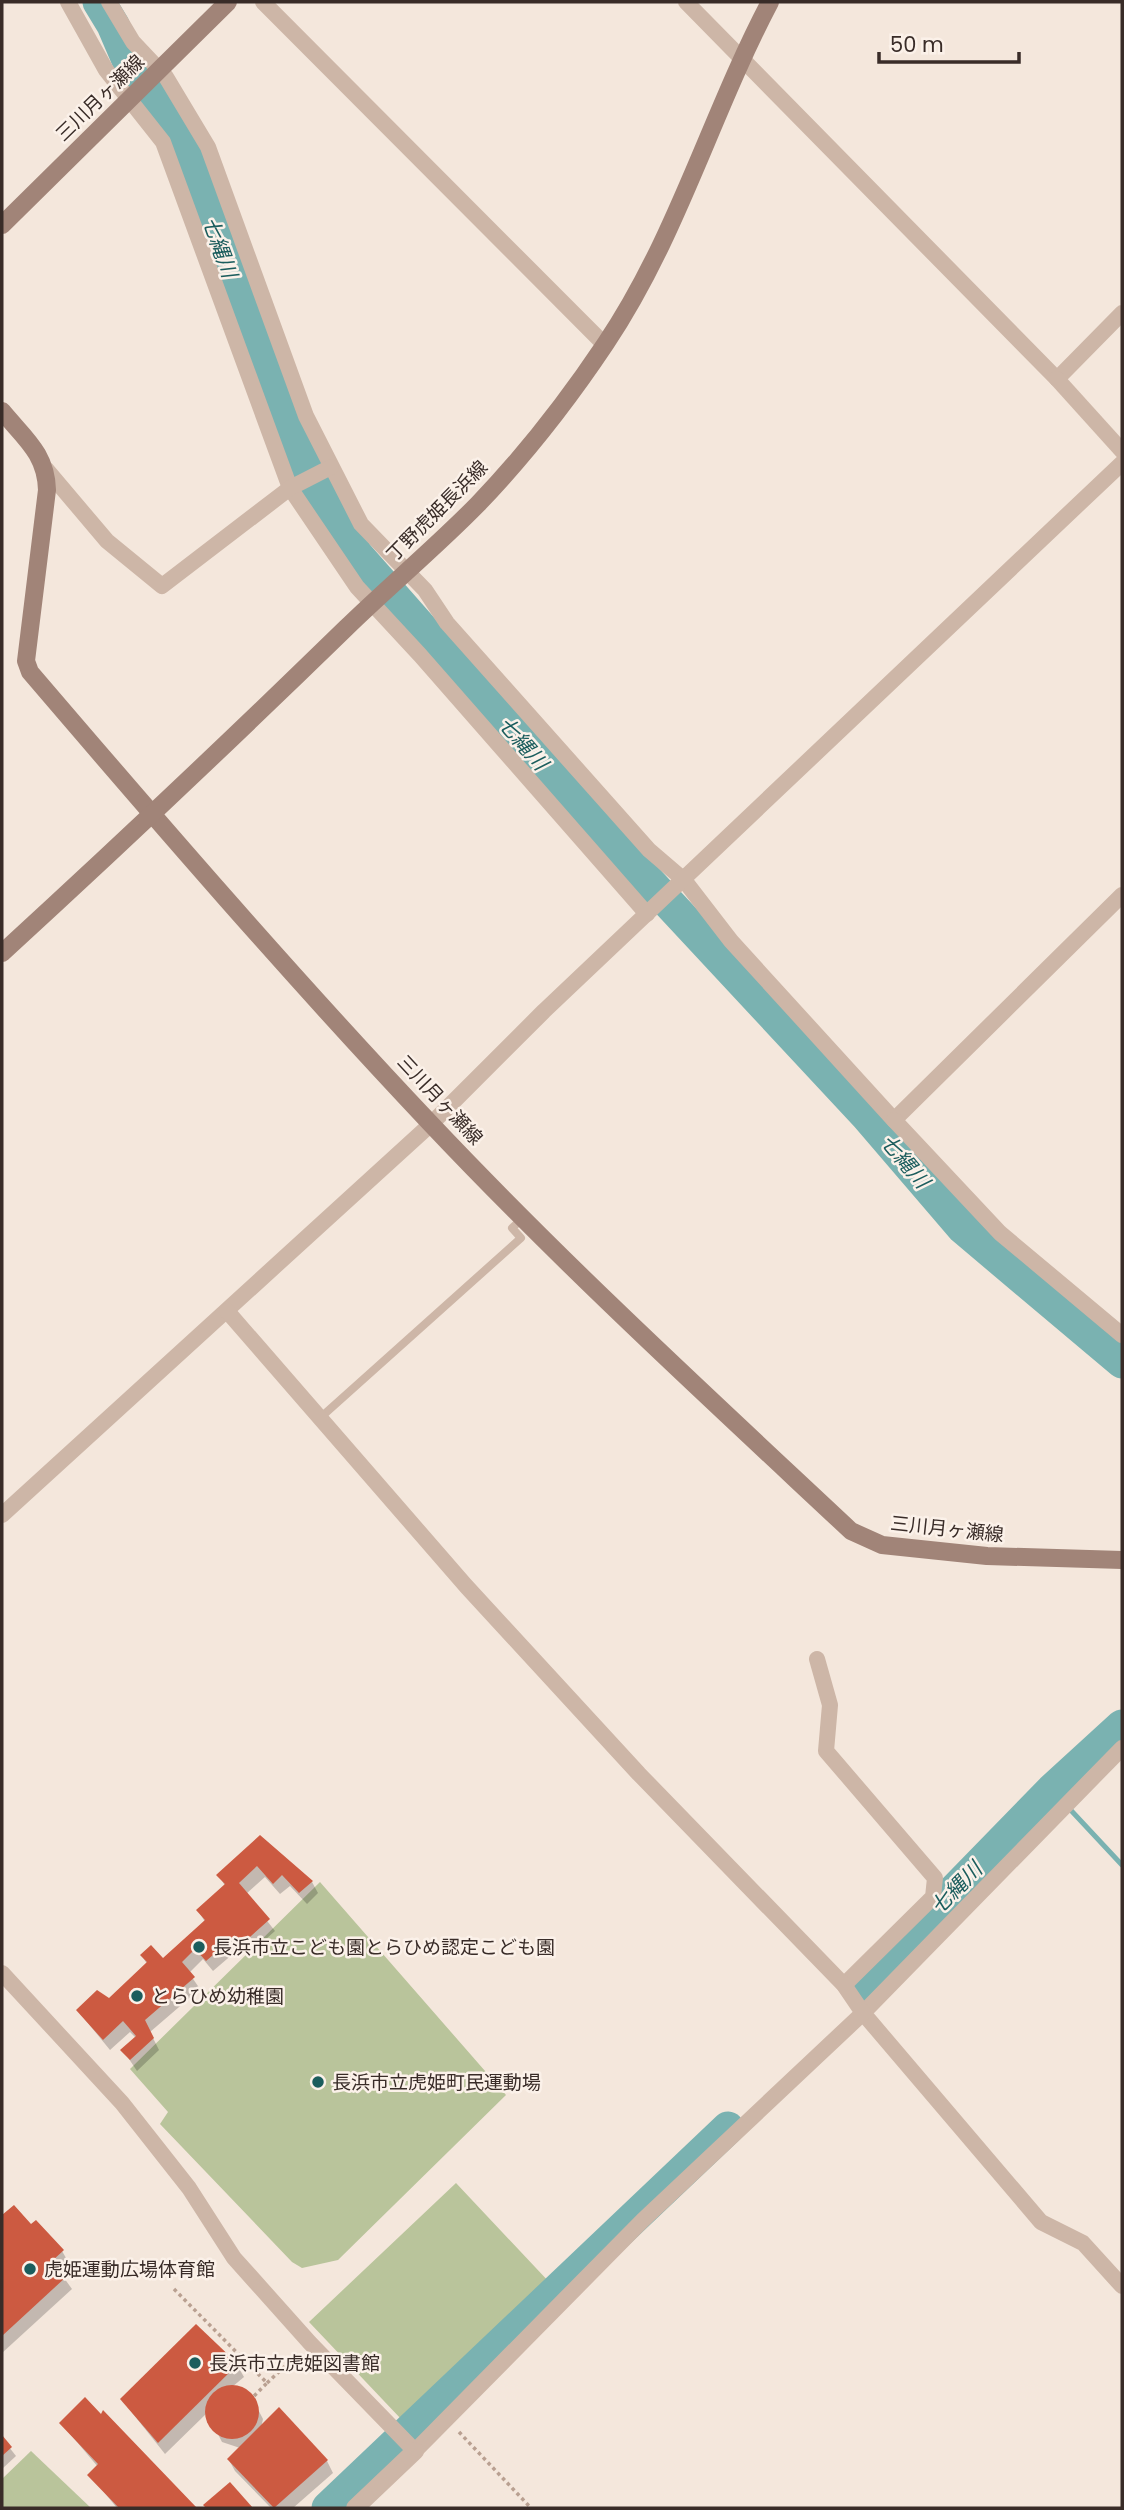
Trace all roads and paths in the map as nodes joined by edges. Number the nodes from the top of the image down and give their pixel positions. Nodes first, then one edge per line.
1 (68, 2) edge
2 (109, 2) edge
3 (228, 2) edge
4 (263, 2) edge
5 (686, 2) edge
6 (770, 2) edge
7 (743, 60) junction
8 (159, 70) junction
9 (128, 99) junction
10 (2, 225) edge
11 (1122, 313) edge
12 (605, 345) junction
13 (1057, 379) junction
14 (2, 411) edge
15 (1122, 452) edge
16 (1122, 463) edge
17 (331, 467) junction
18 (46, 469) junction
19 (290, 488) junction
20 (405, 573) junction
21 (373, 602) junction
22 (153, 815) junction
23 (684, 880) junction
24 (1122, 895) edge
25 (647, 914) junction
26 (2, 953) edge
27 (894, 1120) junction
28 (431, 1124) junction
29 (525, 1217) junction
30 (227, 1311) junction
31 (1122, 1335) edge
32 (320, 1418) junction
33 (2, 1515) edge
34 (1122, 1560) edge
35 (817, 1659) dead end
36 (1122, 1748) edge
37 (2, 1973) edge
38 (844, 1985) junction
39 (863, 2013) junction
40 (1122, 2286) edge
41 (174, 2289) dead end
42 (310, 2343) junction
43 (267, 2383) junction
44 (254, 2396) dead end
45 (447, 2420) junction
46 (412, 2448) junction
47 (355, 2508) edge
48 (531, 2508) edge

1 - 9 street
2 - 8 street
3 - 8 main road, 三川月ヶ瀬線
4 - 12 street
5 - 7 street
6 - 7 main road, 丁野虎姫長浜線
7 - 12 main road, 丁野虎姫長浜線
7 - 13 street
8 - 9 main road, 三川月ヶ瀬線
8 - 17 street
9 - 10 main road, 三川月ヶ瀬線
9 - 19 street
11 - 13 street
12 - 20 main road, 丁野虎姫長浜線
13 - 15 street
14 - 18 main road
16 - 23 street
17 - 19 street
17 - 20 street
18 - 19 street
18 - 22 main road, 三川月ヶ瀬線
19 - 21 street
20 - 21 main road, 丁野虎姫長浜線
20 - 23 street
21 - 22 main road, 丁野虎姫長浜線
21 - 25 street
22 - 26 main road, 丁野虎姫長浜線
22 - 28 main road, 三川月ヶ瀬線
23 - 25 street
23 - 27 street
24 - 27 street
25 - 28 street
27 - 31 street
28 - 29 main road, 三川月ヶ瀬線
28 - 30 street
29 - 32 lane
29 - 34 main road, 三川月ヶ瀬線
30 - 32 street
30 - 33 street
32 - 38 street
35 - 38 street
36 - 39 street
37 - 42 street
38 - 39 street
39 - 40 street
39 - 45 street
41 - 43 path
42 - 43 path
42 - 46 street
43 - 44 path
45 - 46 street
45 - 48 path
46 - 47 street

